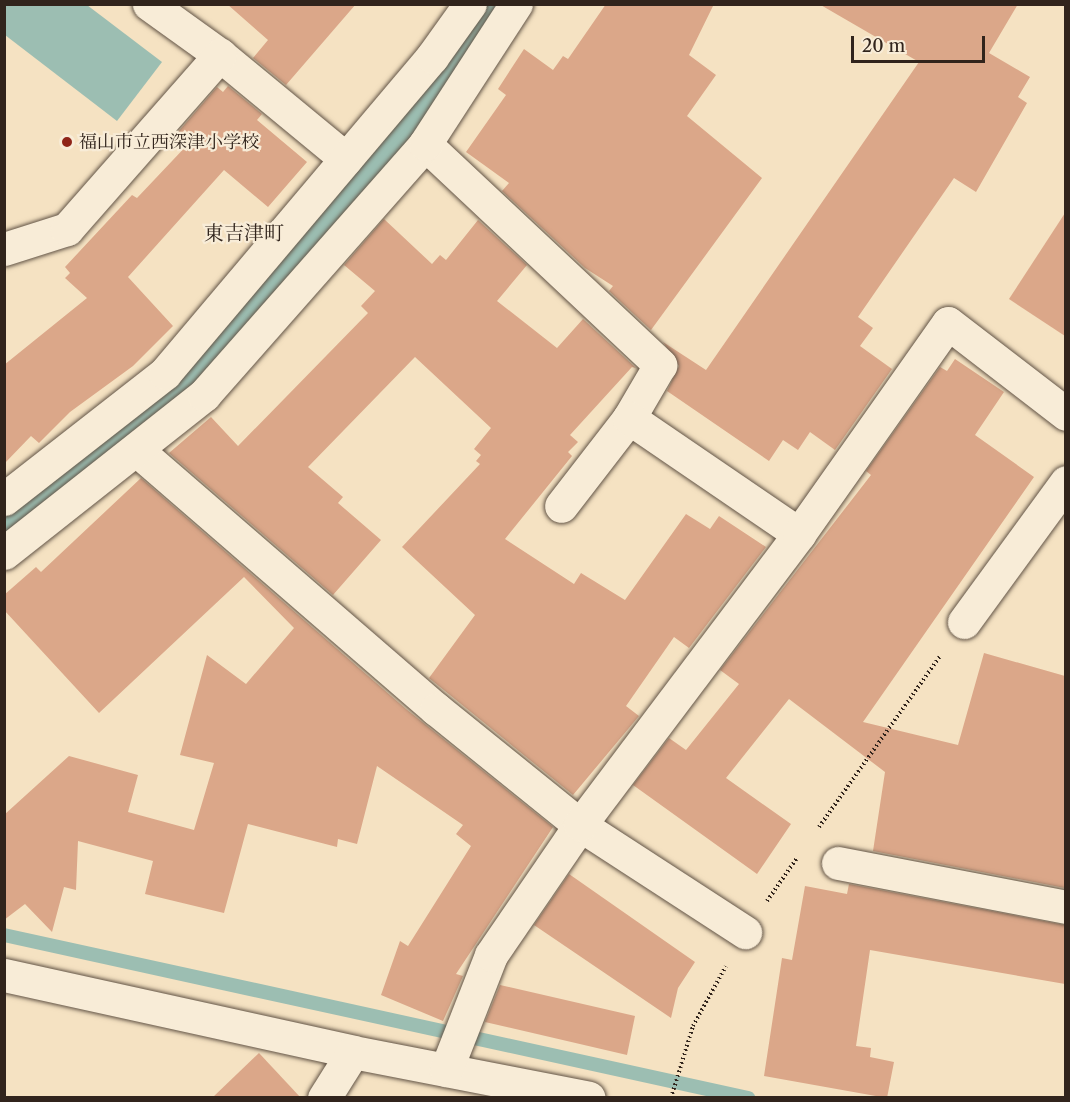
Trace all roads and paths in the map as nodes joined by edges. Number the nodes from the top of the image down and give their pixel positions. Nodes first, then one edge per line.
1 (148, 4) edge
2 (470, 4) edge
3 (516, 4) edge
4 (220, 55) junction
5 (425, 144) junction
6 (346, 159) junction
7 (4, 249) edge
8 (1065, 414) edge
9 (629, 418) junction
10 (138, 451) junction
11 (1065, 482) edge
12 (4, 499) edge
13 (561, 506) dead end
14 (799, 534) junction
15 (4, 553) edge
16 (964, 622) dead end
17 (580, 825) junction
18 (838, 863) dead end
19 (1065, 907) edge
20 (745, 932) dead end
21 (4, 975) edge
22 (352, 1052) junction
23 (684, 1060) dead end
24 (449, 1063) junction
25 (324, 1098) edge
26 (588, 1098) edge
27 (671, 1098) edge

1 - 4 street
2 - 6 street
3 - 5 street
4 - 6 street
4 - 7 street
5 - 9 street
5 - 10 street
6 - 12 street
8 - 14 street
9 - 13 street
9 - 14 street
10 - 15 street
10 - 17 street
11 - 16 street
14 - 17 street
17 - 20 street
17 - 24 street
18 - 19 street
21 - 22 street
22 - 24 street
22 - 25 street
23 - 27 path
24 - 26 street

